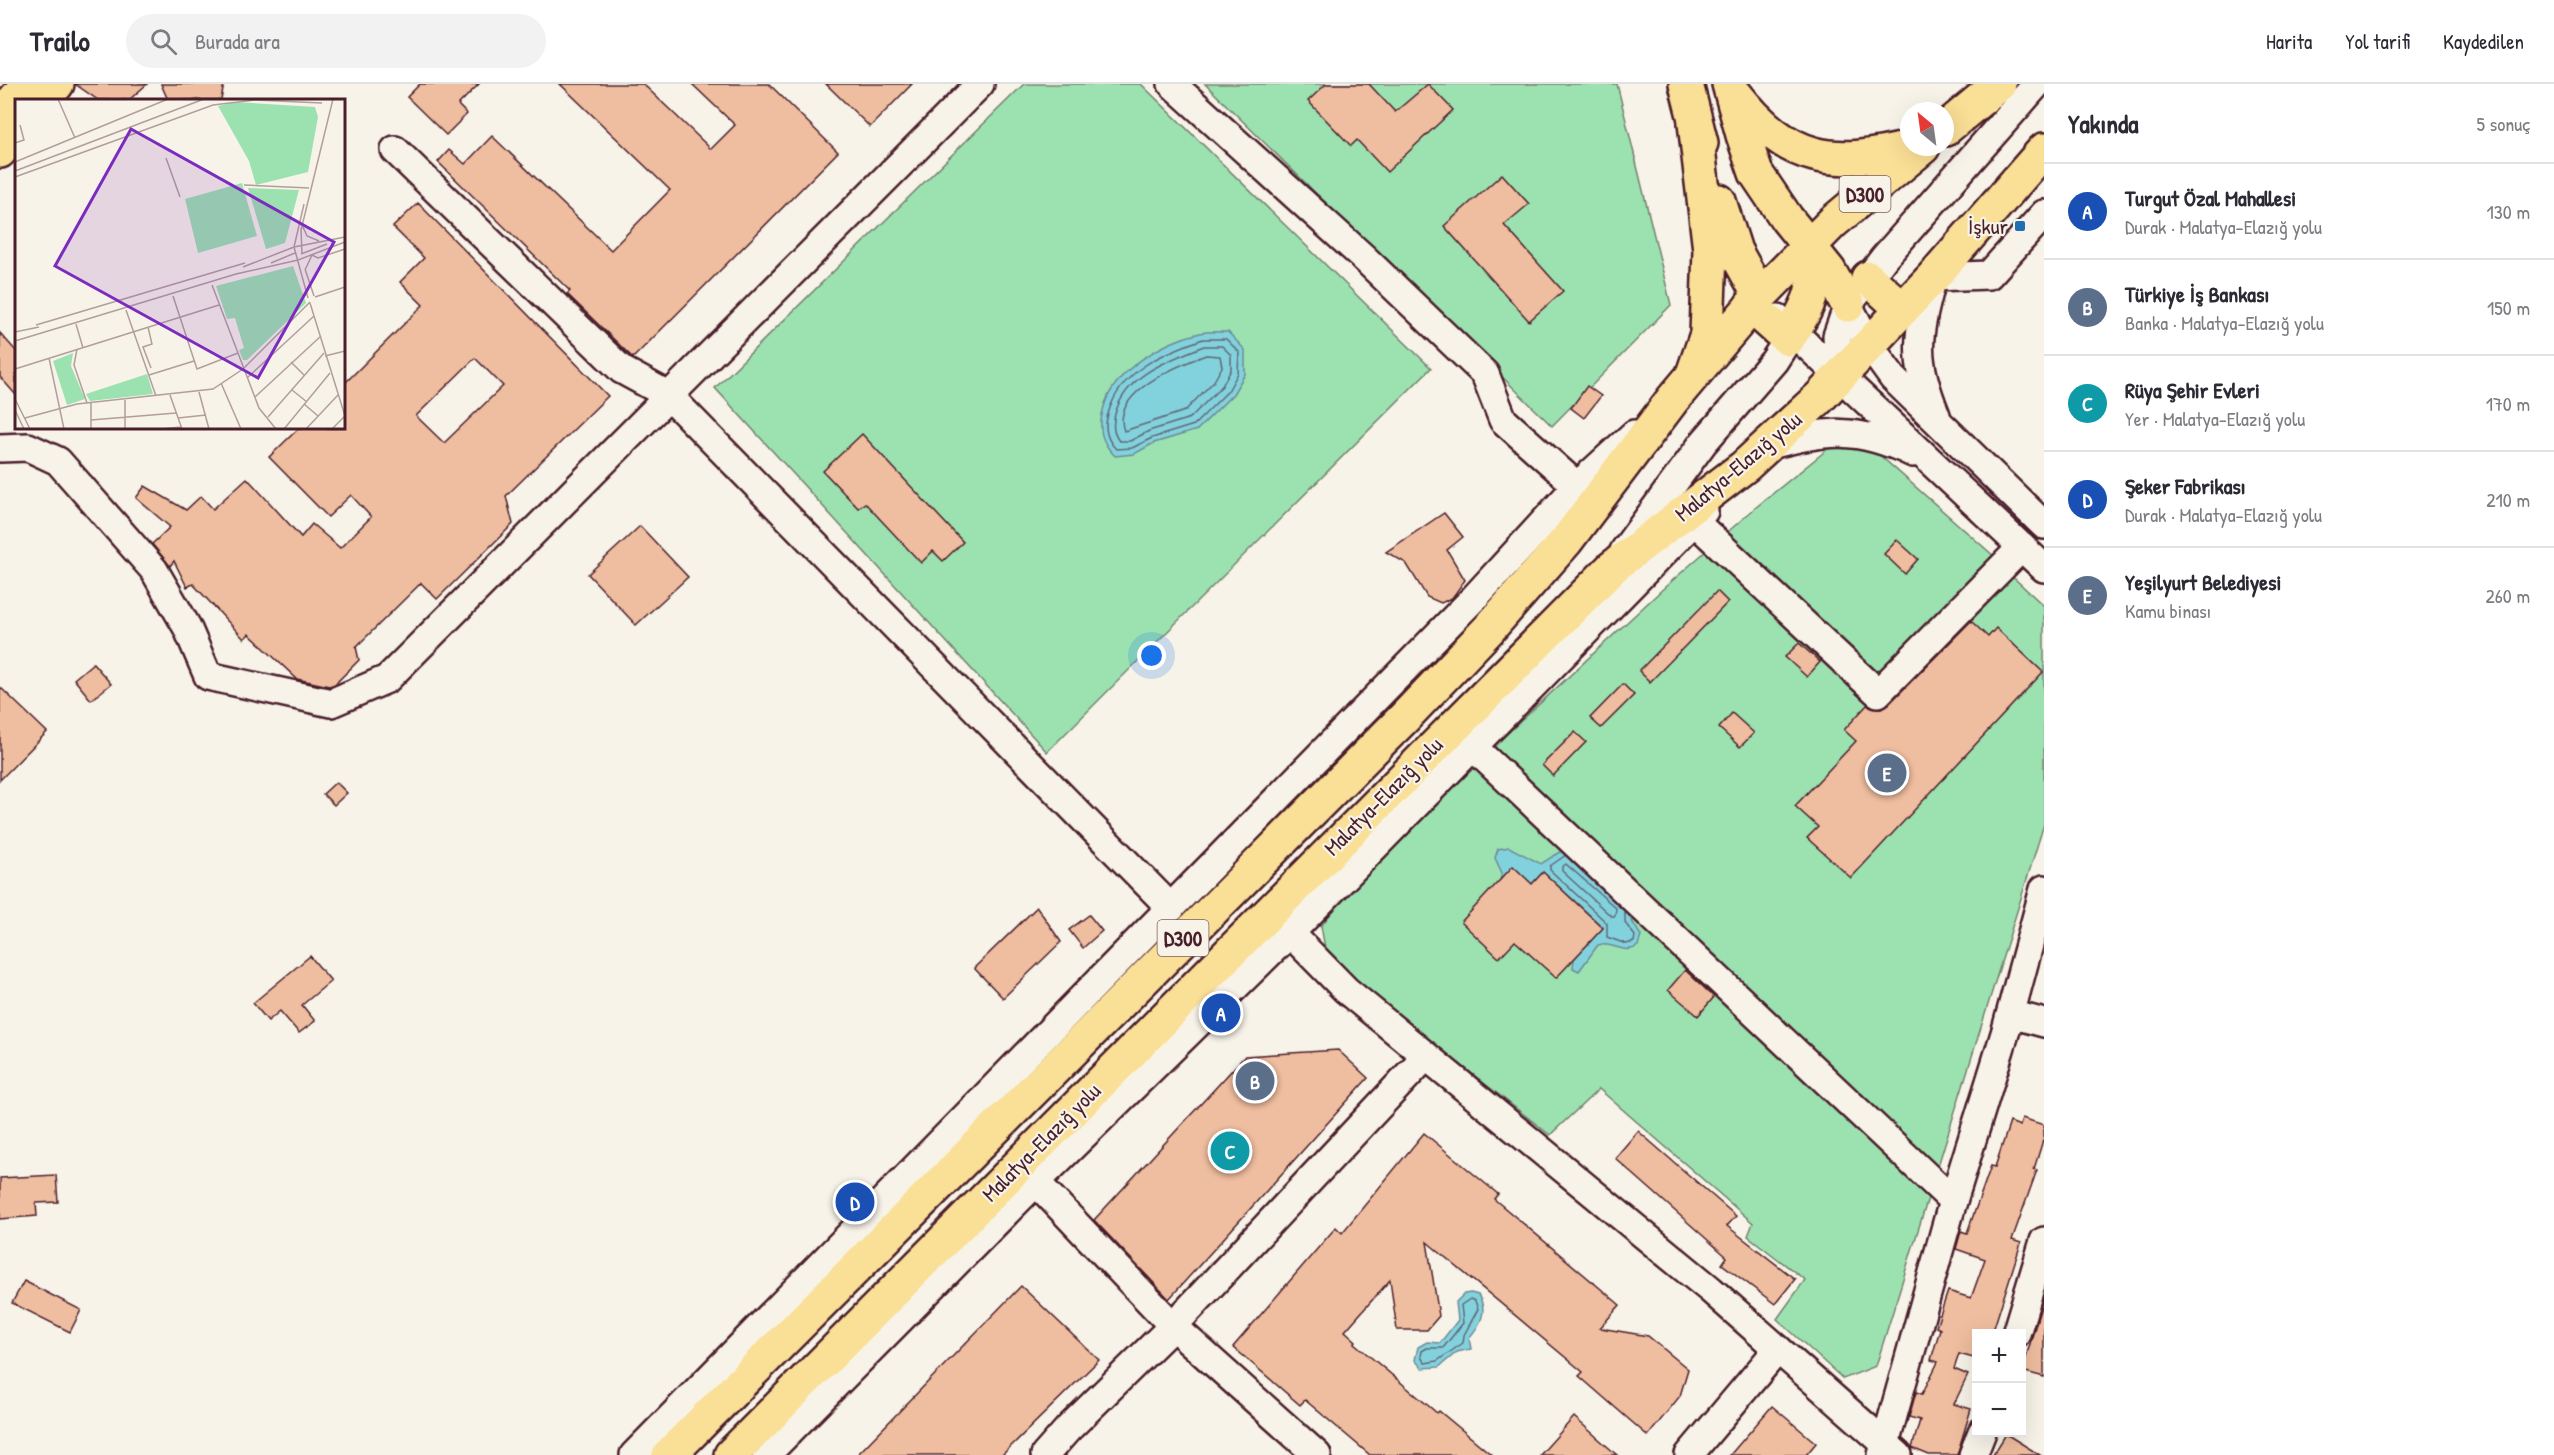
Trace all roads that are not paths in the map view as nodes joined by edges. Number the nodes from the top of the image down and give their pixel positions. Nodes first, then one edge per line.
1 (28, 84) edge
2 (57, 84) edge
3 (980, 84) edge
4 (1172, 84) edge
5 (1686, 84) edge
6 (1999, 84) edge
7 (2037, 84) edge
8 (1730, 86) edge
9 (15, 99) edge
10 (15, 99) edge
11 (44, 99) edge
12 (0, 117) edge
13 (1954, 122) edge
14 (1695, 123) junction
15 (15, 132) edge
16 (395, 150) dead end
17 (1900, 150) edge
18 (0, 151) edge
19 (2043, 151) edge
20 (1912, 156) edge
21 (2036, 224) edge
22 (1810, 245) junction
23 (1933, 277) junction
24 (1868, 278) junction
25 (1755, 301) junction
26 (1848, 305) junction
27 (1902, 309) junction
28 (1790, 336) junction
29 (1869, 345) junction
30 (1693, 374) junction
31 (1839, 377) junction
32 (668, 395) junction
33 (1673, 399) junction
34 (1940, 425) junction
35 (0, 448) edge
36 (1756, 456) junction
37 (1933, 463) junction
38 (1577, 486) junction
39 (1694, 521) junction
40 (2044, 525) edge
41 (2022, 547) junction
42 (1613, 567) junction
43 (2044, 568) edge
44 (1473, 747) junction
45 (2044, 889) edge
46 (1171, 908) junction
47 (1290, 933) junction
48 (2011, 1014) junction
49 (2044, 1023) edge
50 (1426, 1056) junction
51 (1036, 1182) junction
52 (1953, 1201) junction
53 (2044, 1241) edge
54 (1173, 1326) junction
55 (2018, 1329) edge
56 (1778, 1349) junction
57 (1980, 1437) edge
58 (1889, 1452) edge
59 (634, 1455) edge
60 (669, 1455) edge
61 (731, 1455) edge
62 (766, 1455) edge
63 (1045, 1455) edge
64 (1317, 1455) edge
65 (1689, 1455) edge
66 (1972, 1455) edge

1 - 9 main road
2 - 11 main road
3 - 32 street
4 - 38 street
5 - 14 main road
6 - 13 main road
7 - 24 street
8 - 17 main road
8 - 22 main road
10 - 12 main road
14 - 25 main road
14 - 30 main road
15 - 18 main road
16 - 32 street
19 - 23 main road, Malatya-Elazığ yolu / D300
20 - 22 main road, Malatya-Elazığ yolu / D300
21 - 23 street
22 - 25 main road, Malatya-Elazığ yolu / D300
22 - 26 main road
22 - 28 main road
23 - 27 main road, Malatya-Elazığ yolu / D300
23 - 34 street
24 - 26 street
24 - 27 main road
25 - 28 main road
25 - 30 main road, Malatya-Elazığ yolu / D300
26 - 29 street
26 - 31 street
27 - 29 main road, Malatya-Elazığ yolu / D300
28 - 31 street
28 - 42 street
29 - 31 main road, Malatya-Elazığ yolu / D300
29 - 34 street
30 - 33 main road, Malatya-Elazığ yolu / D300
31 - 36 main road, Malatya-Elazığ yolu / D300
31 - 37 street
32 - 35 street
32 - 46 street
33 - 38 street
33 - 60 main road, Malatya-Elazığ yolu / D300
34 - 40 street
36 - 37 street
36 - 39 street
36 - 42 main road, Malatya-Elazığ yolu / D300
37 - 41 street
38 - 46 street
39 - 41 street
39 - 44 street
41 - 43 street
42 - 61 main road, Malatya-Elazığ yolu / D300
44 - 47 street
44 - 52 street
45 - 48 street
46 - 59 street
47 - 50 street
47 - 51 street
48 - 49 street
48 - 52 street
50 - 54 street
50 - 56 street
51 - 54 street
51 - 62 street
52 - 58 street
53 - 55 street
54 - 63 street
54 - 64 street
56 - 58 street
56 - 65 street
57 - 66 street

